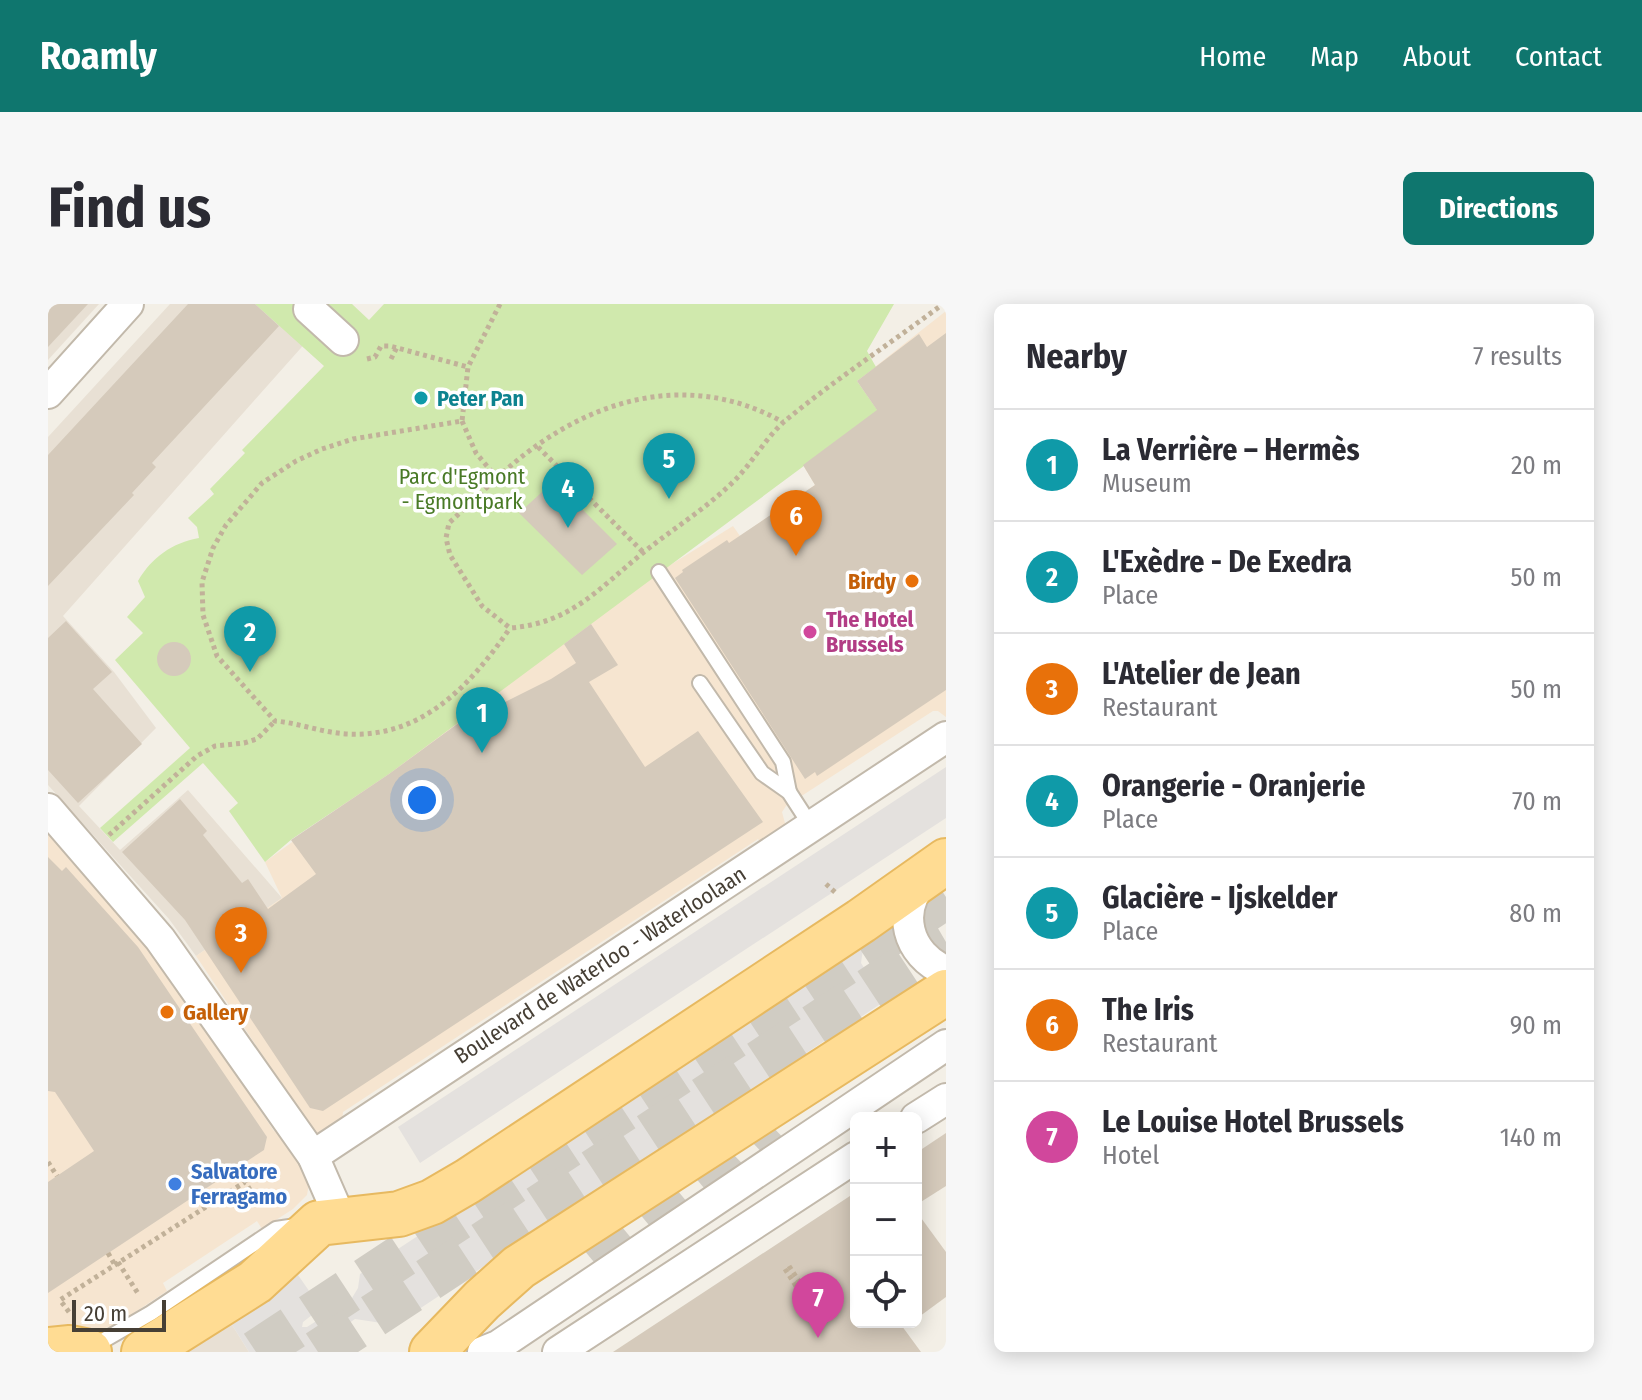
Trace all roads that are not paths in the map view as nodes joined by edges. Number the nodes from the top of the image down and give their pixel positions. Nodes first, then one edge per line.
1 (128, 304) edge
2 (309, 309) dead end
3 (343, 340) dead end
4 (48, 393) edge
5 (659, 572) dead end
6 (700, 683) dead end
7 (946, 737) edge
8 (789, 792) junction
9 (48, 809) edge
10 (811, 826) junction
11 (941, 867) edge
12 (946, 971) edge
13 (946, 992) edge
14 (946, 1045) edge
15 (946, 1099) edge
16 (922, 1114) edge
17 (313, 1156) junction
18 (850, 1161) edge
19 (330, 1222) junction
20 (75, 1341) edge
21 (144, 1352) edge
22 (432, 1352) edge
23 (483, 1352) edge
24 (558, 1352) edge

1 - 4 street
2 - 3 street
5 - 8 lane
6 - 8 lane
7 - 10 street, Boulevard de Waterloo - Waterloolaan
8 - 10 lane
9 - 17 street
10 - 17 street, Boulevard de Waterloo - Waterloolaan
11 - 12 street
11 - 19 main road
13 - 22 main road
14 - 23 street
15 - 16 street
17 - 19 street
18 - 24 street
19 - 20 lane
19 - 21 main road

